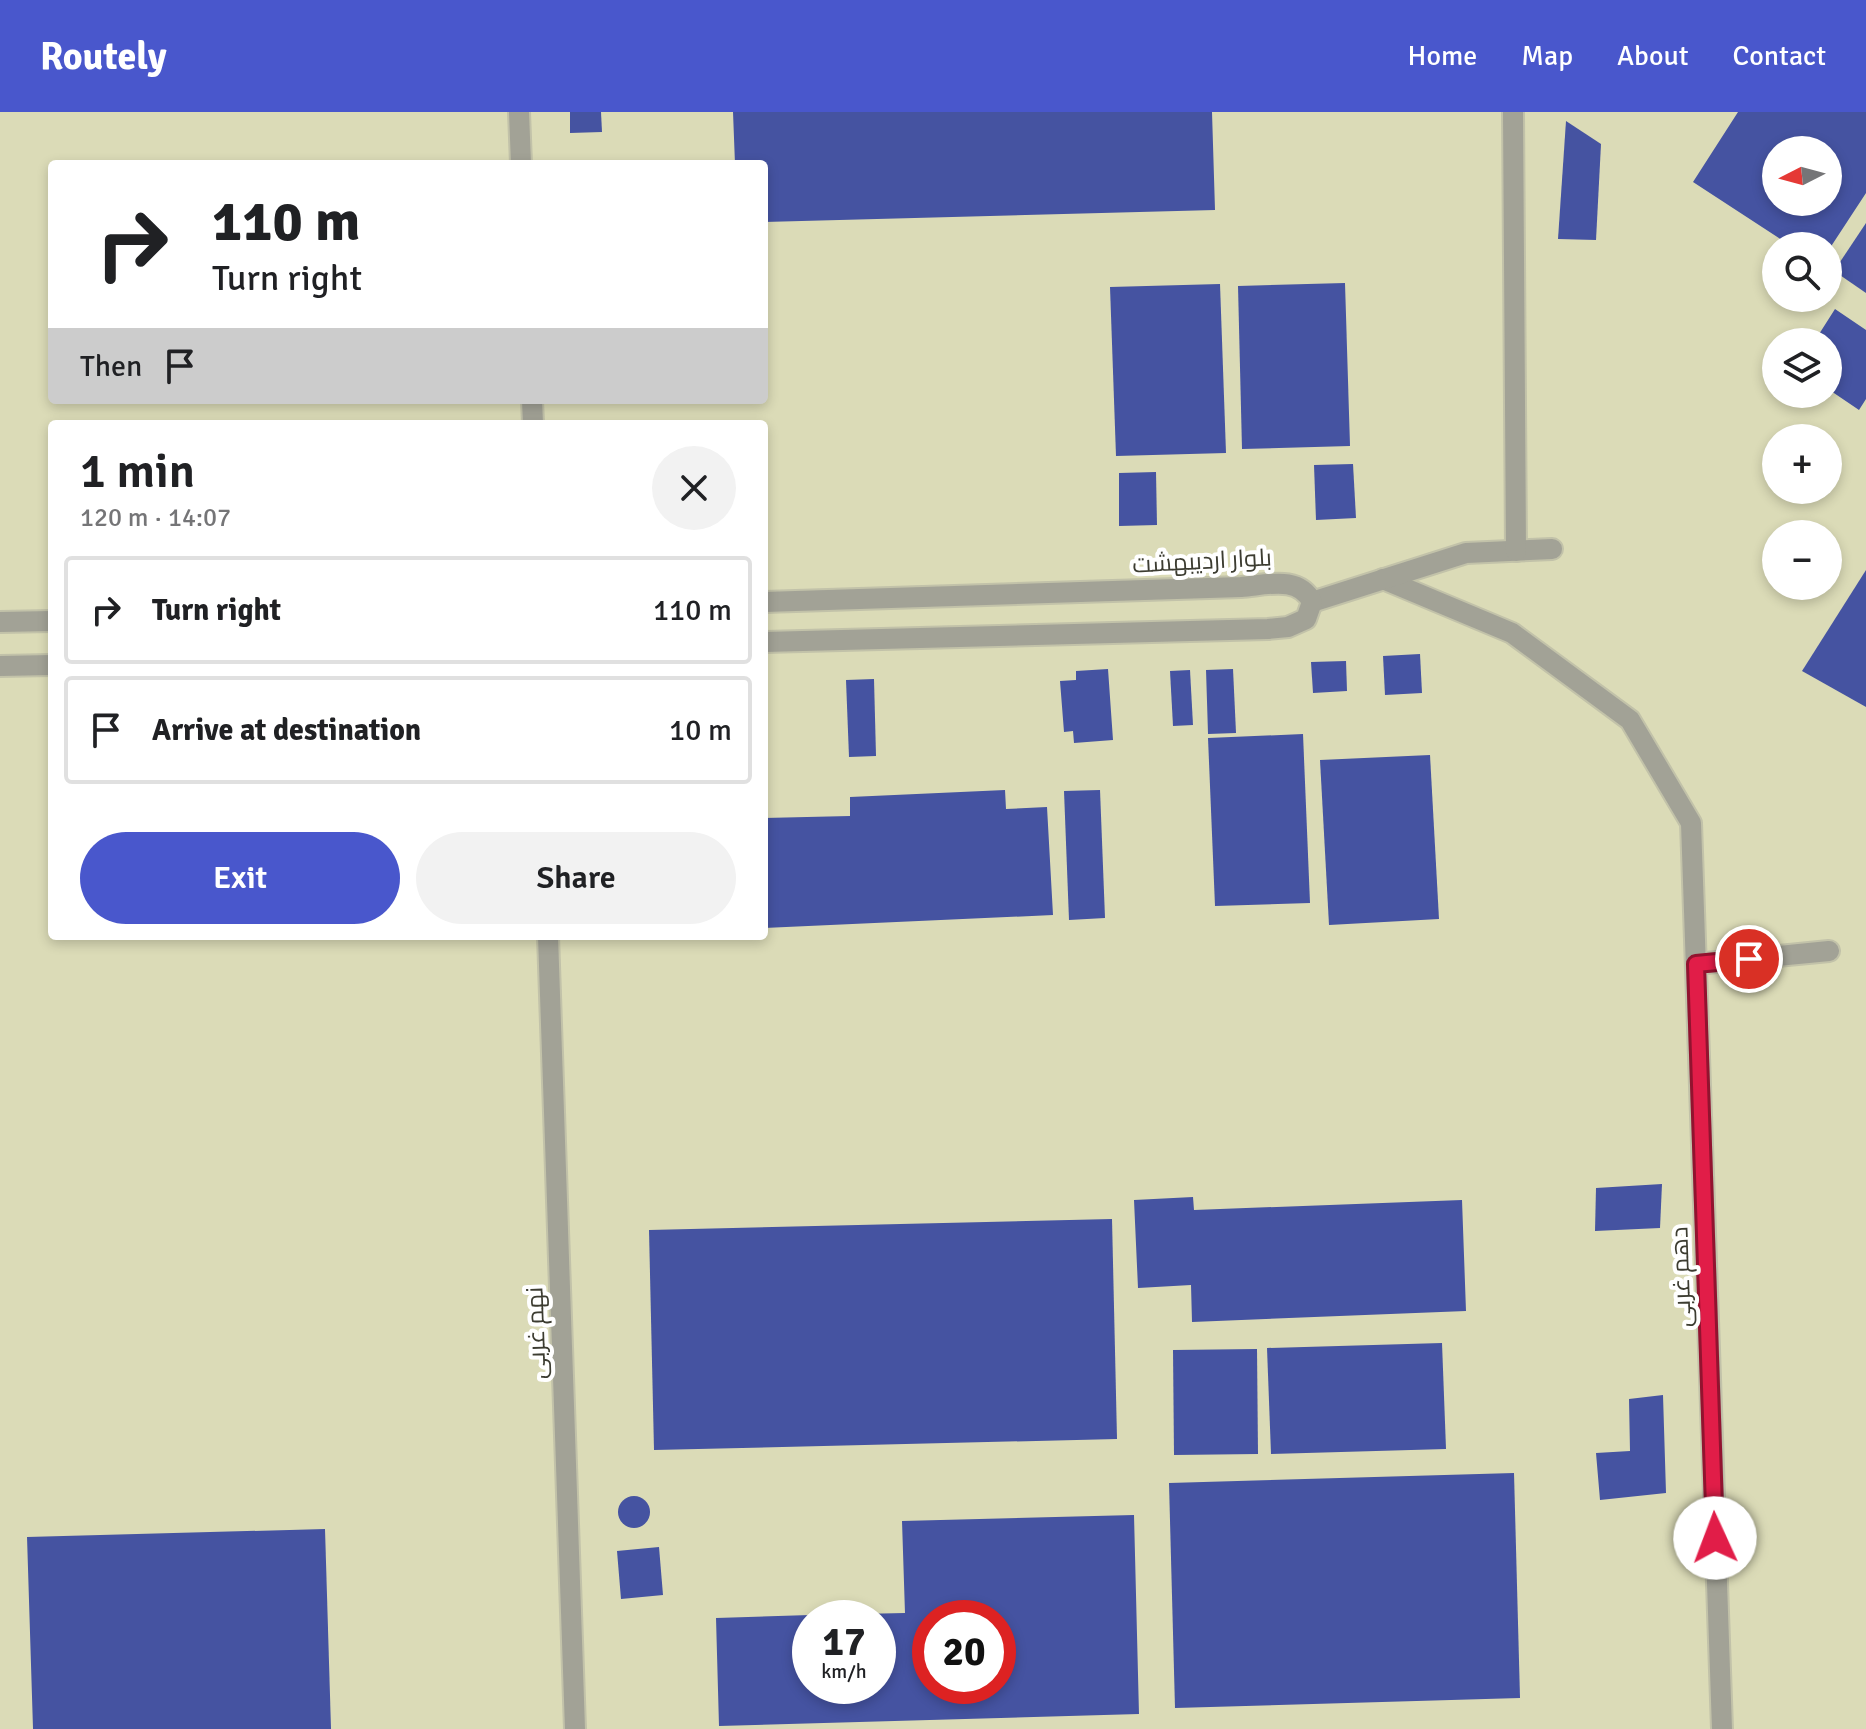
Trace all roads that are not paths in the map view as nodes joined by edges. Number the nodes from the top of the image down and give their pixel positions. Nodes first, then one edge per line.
1 (519, 112) edge
2 (1513, 112) edge
3 (521, 160) edge
4 (1552, 549) dead end
5 (1516, 551) junction
6 (1383, 579) junction
7 (768, 602) edge
8 (1312, 602) junction
9 (48, 621) edge
10 (0, 622) edge
11 (768, 642) edge
12 (48, 665) edge
13 (0, 666) edge
14 (548, 940) edge
15 (1829, 951) dead end
16 (1696, 964) junction
17 (575, 1729) edge
18 (1722, 1729) edge

1 - 3 street
2 - 5 street
4 - 5 street
5 - 6 street
6 - 8 street
6 - 16 street, دهم غربی
7 - 8 street, بلوار اردیبهشت
8 - 11 street
9 - 10 street
12 - 13 street
14 - 17 street, نهم غربی
15 - 16 street
16 - 18 street, دهم غربی

